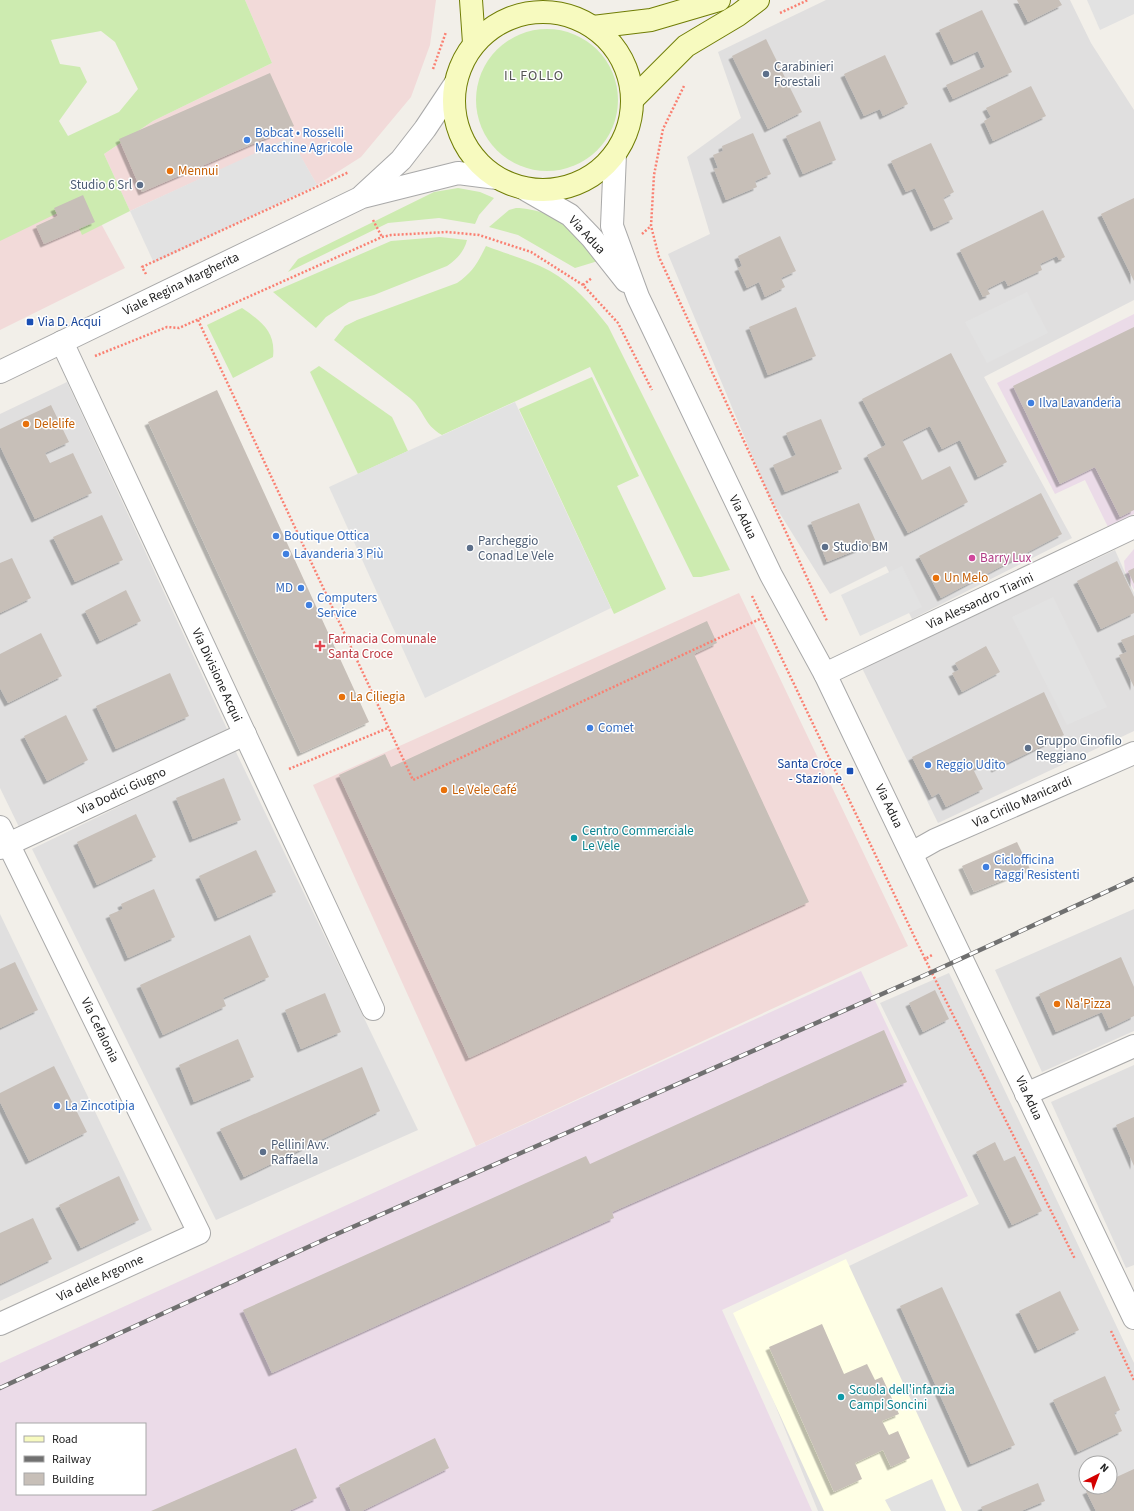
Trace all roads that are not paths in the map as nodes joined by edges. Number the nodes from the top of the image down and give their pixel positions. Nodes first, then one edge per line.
1 (471, 0) edge
2 (719, 0) edge
3 (758, 0) edge
4 (548, 6) edge
5 (593, 27) junction
6 (474, 43) junction
7 (455, 84) junction
8 (632, 100) junction
9 (615, 154) junction
10 (497, 178) junction
11 (523, 188) junction
12 (362, 197) junction
13 (638, 297) junction
14 (62, 342) junction
15 (0, 372) edge
16 (1134, 527) edge
17 (825, 674) junction
18 (245, 734) junction
19 (1134, 753) edge
20 (3, 840) edge
21 (912, 853) junction
22 (373, 1009) dead end
23 (1134, 1046) edge
24 (1026, 1094) junction
25 (199, 1233) joint
26 (1134, 1318) edge
27 (0, 1324) edge

1 - 6 main road
2 - 5 main road, Viale Regina Margherita
3 - 8 main road
4 - 5 main road, Viale Regina Margherita
4 - 6 main road, Viale Regina Margherita
5 - 8 main road, Viale Regina Margherita
6 - 7 main road, Viale Regina Margherita
7 - 10 main road, Viale Regina Margherita
7 - 12 street, Viale Regina Margherita
8 - 9 main road, Viale Regina Margherita
9 - 11 main road, Viale Regina Margherita
9 - 13 street, Via Adua
10 - 11 main road, Viale Regina Margherita
10 - 12 street, Viale Regina Margherita
11 - 13 street, Via Adua
12 - 14 street, Viale Regina Margherita
13 - 17 street, Via Adua
14 - 15 street, Viale Regina Margherita
14 - 18 street, Via Divisione Acqui
16 - 17 street, Via Alessandro Tiarini
17 - 21 street, Via Adua
18 - 20 street, Via Dodici Giugno
18 - 22 street, Via Divisione Acqui
19 - 21 street, Via Cirillo Manicardi
20 - 25 street, Via Cefalonia
21 - 24 street, Via Adua
23 - 24 street
24 - 26 street, Via Adua
25 - 27 street, Via delle Argonne

